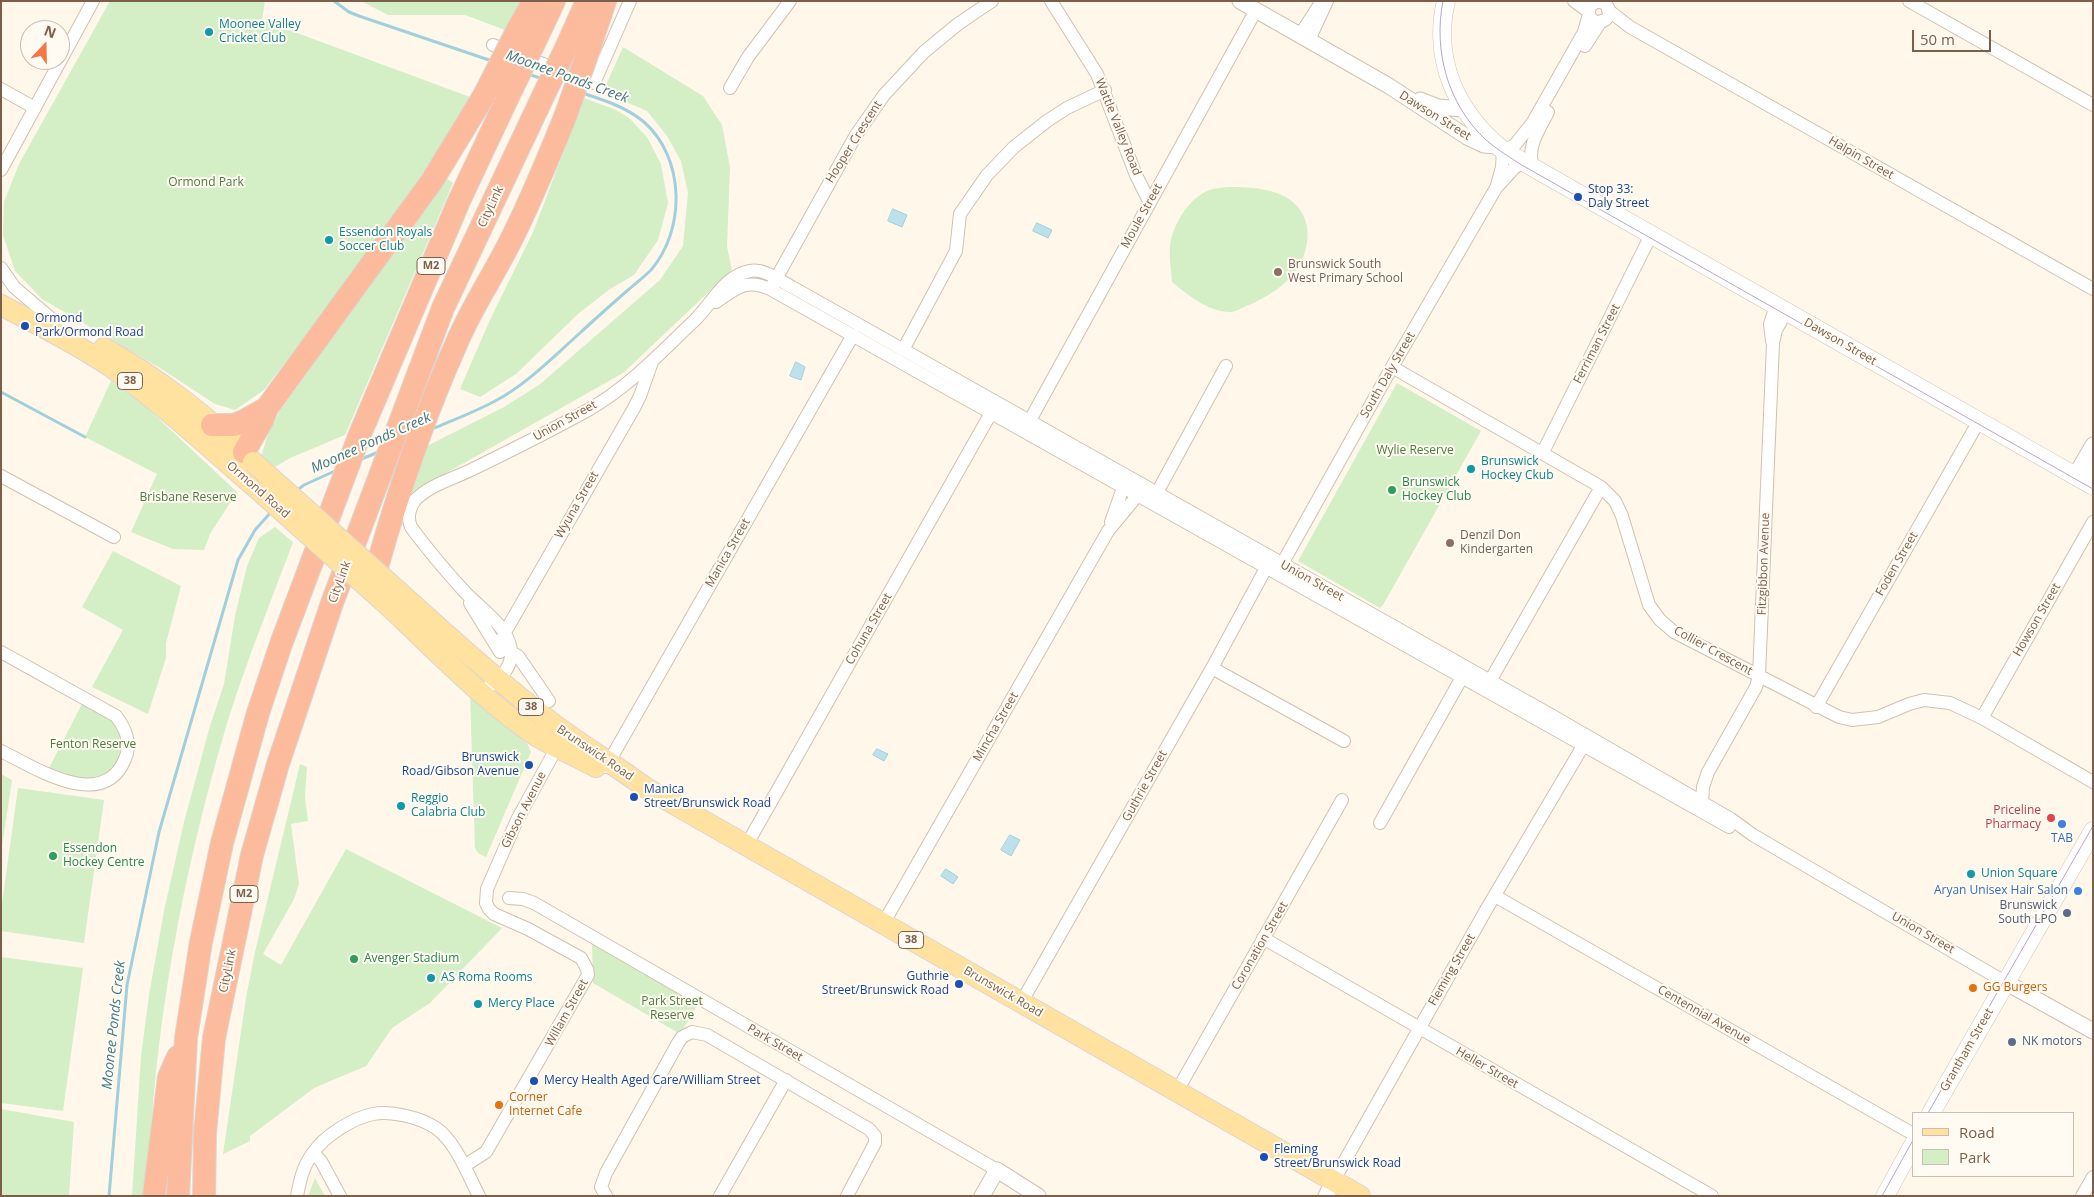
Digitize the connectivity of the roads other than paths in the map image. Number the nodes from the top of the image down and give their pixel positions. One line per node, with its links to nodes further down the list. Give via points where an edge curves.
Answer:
1 (93, 1): 26 (street)
2 (534, 1): 18 (highway)
3 (554, 1): 18 (highway, M2)
4 (587, 1): 115 (highway, CityLink / M2, bridge, via 443,308 307,673 254,846 214,1038 205,1133)
5 (605, 1): 66 (highway, bridge, via 536,190 456,342 386,534 378,544)
6 (630, 1): 20 (street, via 594,83)
7 (790, 1): 22 (street)
8 (992, 1): 35 (street, Hooper Crescent, via 924,52 884,95 856,135)
9 (1051, 1): 24 (street, Wattle Valley Road)
10 (1240, 1): 17 (street, Dawson Street)
11 (1323, 1): 19 (street)
12 (1327, 1): 19 (street)
13 (1446, 1): 27 (main road, via 1442,46 1452,86)
14 (1574, 1): 16 (street, Halpin Street)
15 (1908, 1): 25 (street)
16 (1598, 9): 28 (street, via 1533,122 1514,146); 29 (street, via 1581,52 1533,142); 36 (street, Halpin Street)
17 (1256, 10): 19 (street, Dawson Street); 32 (street, Moule Street)
18 (528, 32): 47 (highway, bridge, via 485,94 432,181); 102 (highway, M2, bridge, via 507,100 459,201 360,434 281,644 222,843 200,942)
19 (1304, 38): 21 (street, Dawson Street)
20 (493, 45)
21 (1389, 86): 27 (street, Dawson Street, via 1438,107); 28 (street, Dawson Street, via 1467,137)
22 (730, 88)
23 (1, 89): 26 (street)
24 (1105, 90): 32 (street, Wattle Valley Road, via 1136,175); 42 (street, via 1047,121 1014,147 987,175 960,214 956,251)
25 (2093, 105)
26 (35, 108): 30 (street)
27 (1464, 109): 28 (main road)
28 (1500, 148): 29 (main road, Dawson Street); 31 (street, South Daly Street, via 1502,167)
29 (1528, 166): 31 (street, South Daly Street, via 1515,167); 33 (main road, Dawson Street)
30 (1, 170)
31 (1496, 188): 45 (street, South Daly Street)
32 (1150, 203): 50 (street, Moule Street)
33 (1651, 235): 39 (main road, Dawson Street); 53 (street, Ferriman Street)
34 (1, 268): 40 (street, via 14,288)
35 (773, 284): 41 (street, Union Street); 42 (street, Union Street); 43 (street, Union Street, via 756,270 735,276)
36 (2093, 289)
37 (1, 292): 40 (main road, Ormond Road / 38)
38 (1, 305): 54 (main road, Ormond Road / 38, via 110,366)
39 (1781, 309): 49 (main road, Dawson Street); 73 (street, Fitzgibbon Avenue, via 1773,343)
40 (53, 320): 51 (main road, Ormond Road / 38, via 155,379)
41 (852, 335): 46 (street, Union Street); 83 (street, Manica Street)
42 (903, 350): 46 (street, Union Street)
43 (652, 361): 67 (street, Union Street, via 597,404 418,498 411,507 411,527); 68 (street, Wyuna Street, via 634,408)
44 (1226, 366): 60 (street)
45 (1392, 367): 53 (street, Collier Crescent); 64 (street, South Daly Street)
46 (934, 374): 48 (street, Union Street); 50 (street, Union Street)
47 (267, 408): 51 (highway, via 244,422); 54 (highway)
48 (992, 413): 58 (street, Union Street); 92 (street, Cohuna Street)
49 (1979, 421): 56 (main road, Dawson Street); 77 (street, Foden Street)
50 (1029, 422): 60 (street, Union Street)
51 (212, 425): 54 (main road, Ormond Road / 38)
52 (2093, 445): 56 (street)
53 (1542, 452): 57 (street, Collier Crescent)
54 (244, 465): 66 (main road, Ormond Road / 38, bridge)
55 (1, 476): 63 (street)
56 (2086, 478)
57 (1601, 487): 73 (street, Collier Crescent, via 1615,501 1622,516 1649,605 1660,620 1674,632); 74 (street)
58 (1123, 488): 59 (street, Union Street); 62 (street, Mincha Street)
59 (1136, 496): 60 (street, Union Street); 62 (street, Mincha Street)
60 (1154, 499): 64 (street, Union Street); 65 (street, Union Street)
61 (2093, 522): 78 (street, Howson Street)
62 (1108, 531): 96 (street, Mincha Street)
63 (114, 537)
64 (1282, 564): 72 (street, Union Street)
65 (1266, 568): 71 (street, Guthrie Street); 72 (street, Union Street)
66 (371, 575): 75 (main road, Ormond Road / 38)
67 (461, 588): 68 (street); 69 (street)
68 (504, 634): 69 (street, Wyuna Street)
69 (505, 650): 75 (street, via 509,663); 76 (street, via 518,656)
70 (1, 652): 82 (street, via 116,716 126,731 128,746 118,771 107,780 92,784 46,775)
71 (1212, 668): 80 (street); 99 (street, Guthrie Street)
72 (1465, 673): 74 (street, Union Street); 81 (street, Union Street); 89 (street)
73 (1759, 676): 77 (street, Collier Crescent); 84 (street, Fitzgibbon Avenue, via 1756,687)
74 (1490, 681): 86 (street, Union Street)
75 (491, 688): 79 (main road, Brunswick Road / 38)
76 (548, 700)
77 (1816, 706): 78 (street, Collier Crescent, via 1839,717 1865,720 1924,700 1937,700)
78 (1982, 718): 85 (street, Collier Crescent)
79 (561, 740): 83 (main road, Brunswick Road / 38); 93 (street, Gibson Avenue, via 517,820)
80 (1344, 740)
81 (1584, 746): 91 (street, Union Street, via 1727,827); 94 (street, Fleming Street)
82 (1, 751)
83 (607, 766): 92 (main road, Brunswick Road / 38)
84 (1708, 772): 86 (street, Fitzgibbon Avenue); 88 (street, Fitzgibbon Avenue)
85 (2093, 782)
86 (1690, 795): 88 (street, Union Street)
87 (1342, 800): 97 (street, Coronation Street)
88 (1702, 802): 91 (street, Union Street)
89 (1380, 822)
90 (2093, 831): 98 (main road, Grantham Street)
91 (1753, 835): 98 (street, Union Street)
92 (746, 846): 96 (main road, Brunswick Road / 38)
93 (487, 889): 109 (street, Willam Street, via 489,909 581,958 588,976 486,1152)
94 (1495, 896): 100 (street, Fleming Street); 106 (street, Centennial Avenue)
95 (509, 898): 110 (street, Park Street, via 534,903)
96 (884, 924): 99 (main road, Brunswick Road / 38)
97 (1263, 938): 100 (street, Heller Street); 104 (street, Coronation Street)
98 (2006, 982): 101 (street, Union Street); 105 (main road, Grantham Street)
99 (1021, 1003): 104 (main road, Brunswick Road / 38)
100 (1419, 1028): 112 (street, Fleming Street); 125 (street, Heller Street)
101 (2093, 1031)
102 (186, 1038): 113 (highway, via 169,1077); 114 (highway, M2)
103 (786, 1080): 119 (street, via 707,1034 688,1034 678,1043 606,1173 601,1187); 120 (street); 121 (street, via 869,1129 875,1136 873,1150)
104 (1177, 1090): 112 (main road, Brunswick Road / 38)
105 (1932, 1112)
106 (1912, 1133)
107 (1912, 1148): 126 (main road)
108 (313, 1153): 109 (street, via 324,1139 344,1126 374,1114 406,1115 436,1128); 116 (street, via 301,1173); 117 (street, via 321,1161)
109 (464, 1166): 118 (street)
110 (997, 1170): 122 (street); 123 (street, Park Street)
111 (2093, 1177): 127 (street)
112 (1330, 1188): 124 (main road, Brunswick Road / 38)
113 (154, 1196)
114 (178, 1196)
115 (204, 1196)
116 (297, 1196)
117 (340, 1196)
118 (479, 1196)
119 (606, 1196)
120 (720, 1196)
121 (847, 1196)
122 (982, 1196)
123 (1038, 1196)
124 (1360, 1196)
125 (1712, 1196)
126 (1884, 1196)
127 (2082, 1196)

